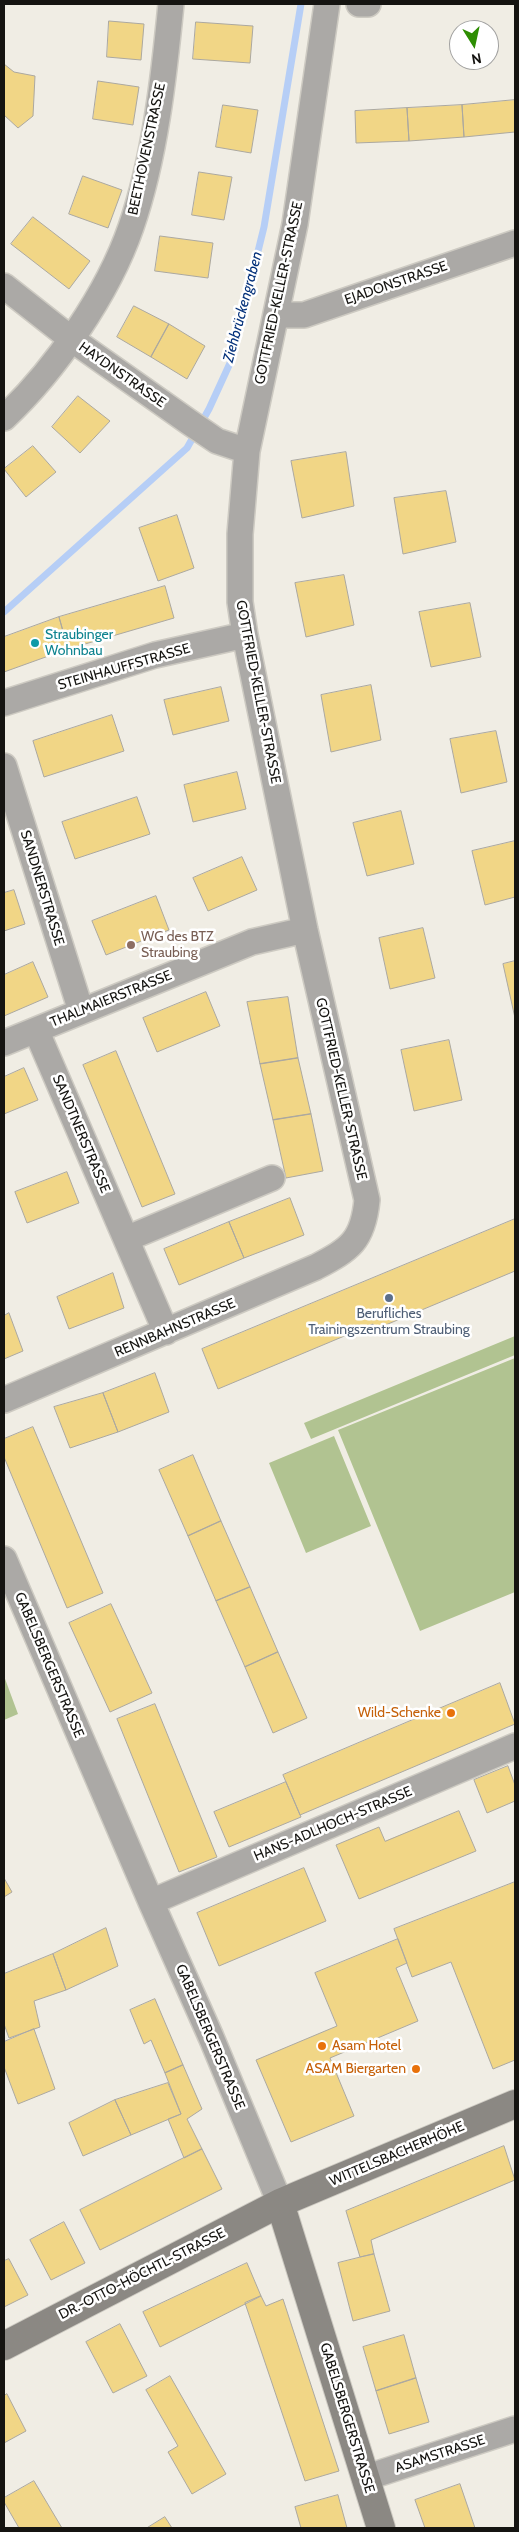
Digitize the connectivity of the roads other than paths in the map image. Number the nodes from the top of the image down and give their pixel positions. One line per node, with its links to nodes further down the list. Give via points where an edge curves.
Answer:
1 (171, 4): 8 (street, BEETHOVENSTRASSE, via 166,55 148,159 131,228 98,298)
2 (326, 4): 7 (street, GOTTFRIED-KELLER-STRASSE, via 295,224)
3 (359, 4): 4 (street)
4 (368, 4)
5 (515, 243): 7 (street, EJADONSTRASSE, via 304,315)
6 (4, 286): 8 (street, HAYDNSTRASSE)
7 (276, 315): 10 (street, GOTTFRIED-KELLER-STRASSE)
8 (70, 338): 9 (street, BEETHOVENSTRASSE, via 33,391); 10 (street, HAYDNSTRASSE, via 217,441)
9 (4, 418)
10 (247, 451): 11 (street, GOTTFRIED-KELLER-STRASSE, via 240,534 240,602)
11 (245, 636): 12 (street, STEINHAUFFSTRASSE, via 155,655); 14 (street, GOTTFRIED-KELLER-STRASSE)
12 (4, 703)
13 (4, 766): 15 (street, SANDNERSTRASSE)
14 (305, 930): 15 (street, THALMAIERSTRASSE, via 252,942); 20 (street, GOTTFRIED-KELLER-STRASSE, via 367,1200 365,1218 357,1238)
15 (81, 1011): 16 (street, THALMAIERSTRASSE)
16 (36, 1030): 17 (street, THALMAIERSTRASSE); 19 (street, SANDTNERSTRASSE)
17 (4, 1043)
18 (272, 1178): 19 (street)
19 (126, 1239): 21 (street, SANDTNERSTRASSE)
20 (344, 1252): 21 (street, RENNBAHNSTRASSE)
21 (166, 1332): 22 (street, RENNBAHNSTRASSE)
22 (4, 1400)
23 (4, 1559): 25 (street, GABELSBERGERSTRASSE)
24 (515, 1746): 25 (street, HANS-ADLHOCH-STRASSE)
25 (151, 1902): 27 (street, GABELSBERGERSTRASSE)
26 (515, 2104): 27 (street, WITTELSBACHERHÖHE)
27 (280, 2203): 28 (street, DR.-OTTO-HÖCHTL-STRASSE); 30 (street, GABELSBERGERSTRASSE)
28 (4, 2346)
29 (515, 2429): 30 (street, ASAMSTRASSE)
30 (365, 2478): 31 (street, GABELSBERGERSTRASSE)
31 (381, 2528)

